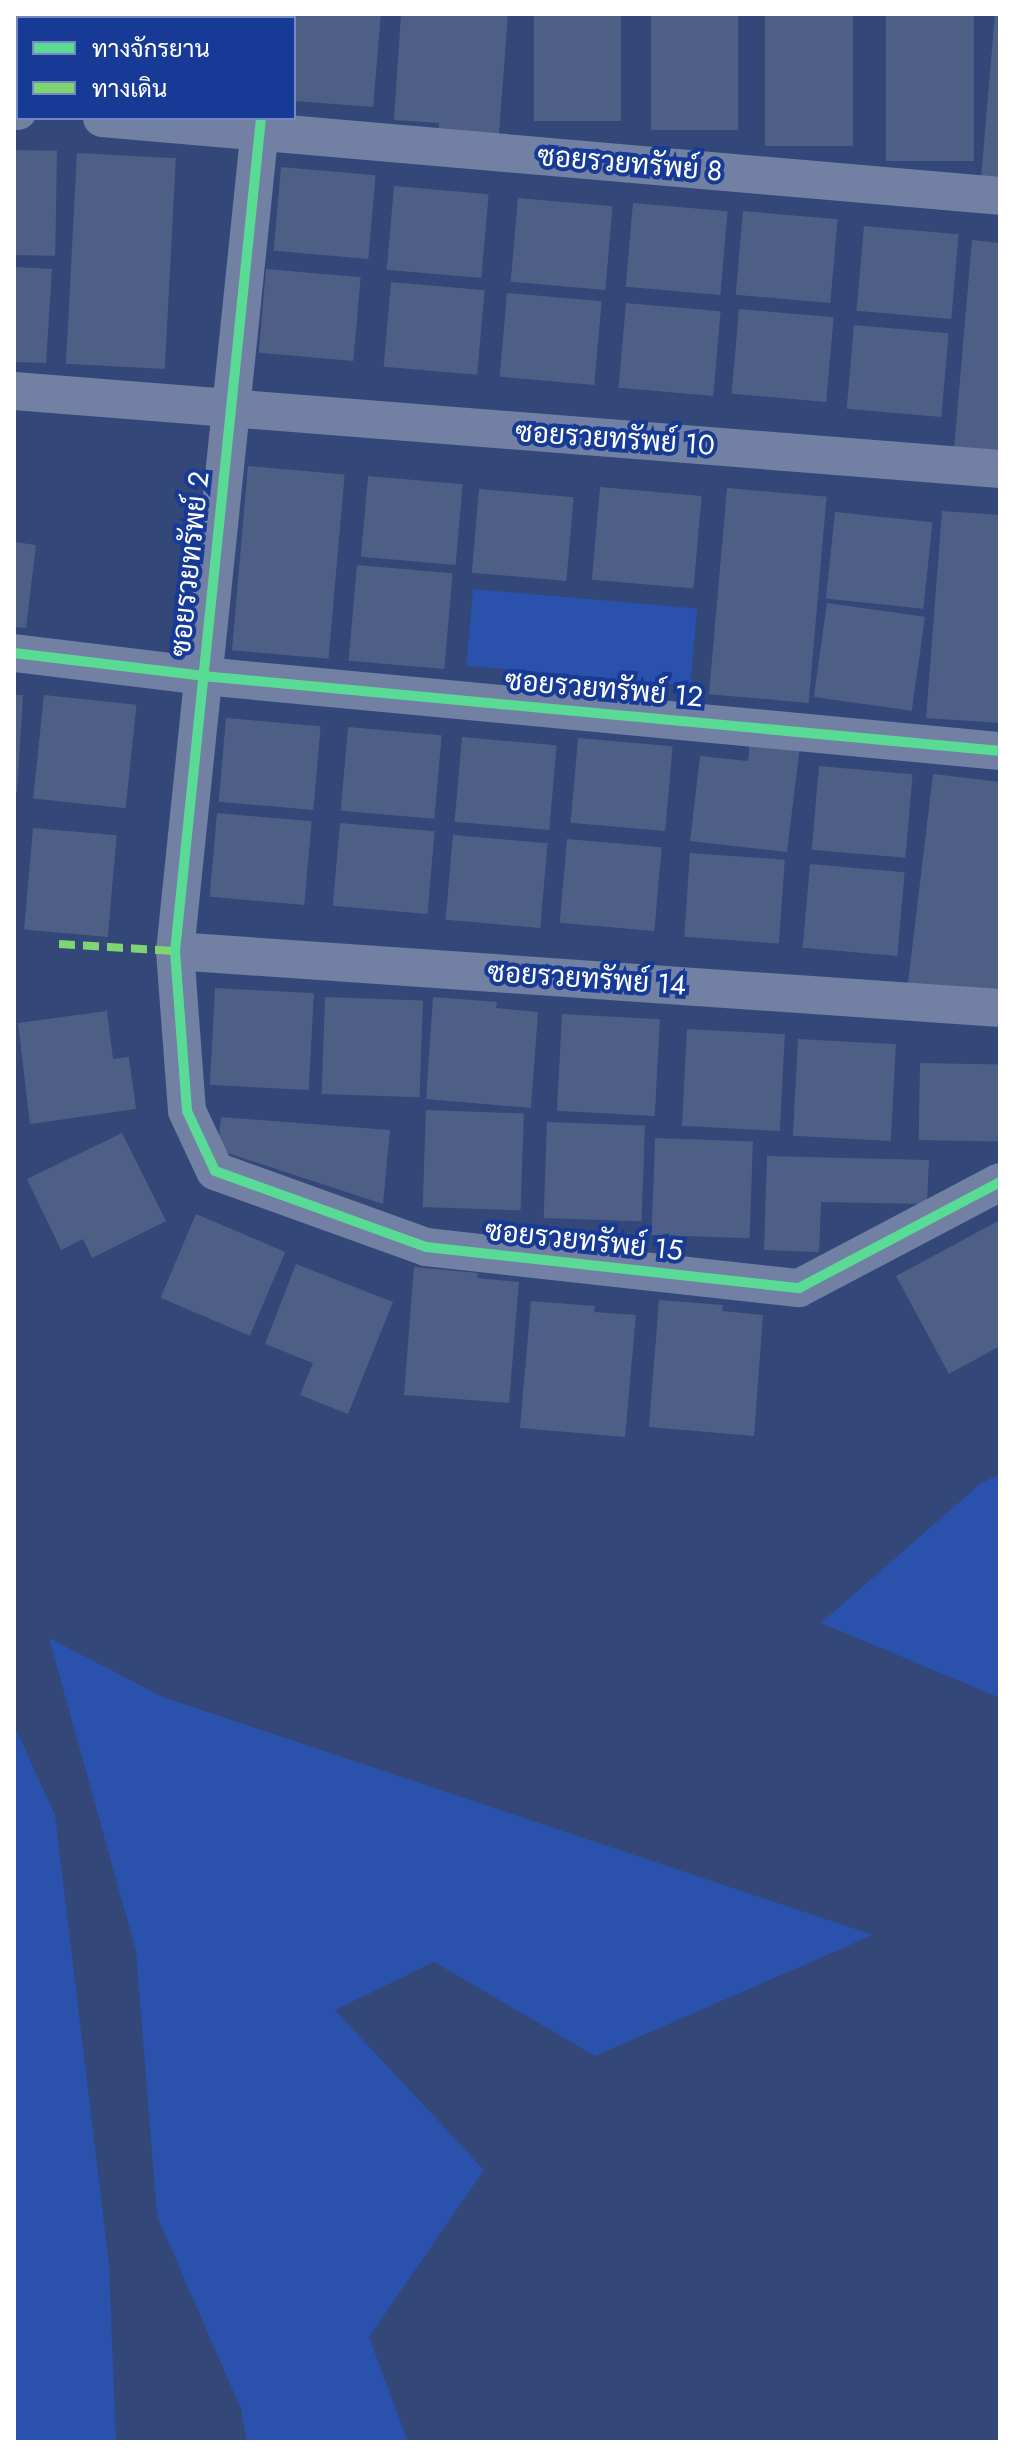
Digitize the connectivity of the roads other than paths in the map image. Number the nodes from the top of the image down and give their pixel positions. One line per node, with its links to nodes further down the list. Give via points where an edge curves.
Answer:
1 (147, 120): 2 (street, ซอยรวยทรัพย์ 8)
2 (260, 125): 3 (street, ซอยรวยทรัพย์ 8); 5 (street, ซอยรวยทรัพย์ 2)
3 (1000, 196)
4 (14, 391): 5 (street, ซอยรวยทรัพย์ 10)
5 (230, 409): 6 (street, ซอยรวยทรัพย์ 10); 8 (street, ซอยรวยทรัพย์ 2)
6 (1000, 469)
7 (14, 653): 8 (street, ซอยรวยทรัพย์ 12)
8 (203, 676): 9 (street, ซอยรวยทรัพย์ 12); 10 (street, ซอยรวยทรัพย์ 2)
9 (1000, 751)
10 (175, 951): 11 (street, ซอยรวยทรัพย์ 14); 12 (street, ซอยรวยทรัพย์ 2)
11 (1000, 1008)
12 (187, 1111): 13 (street, ซอยรวยทรัพย์ 15, via 215,1171 426,1247 799,1288)
13 (1000, 1182)

